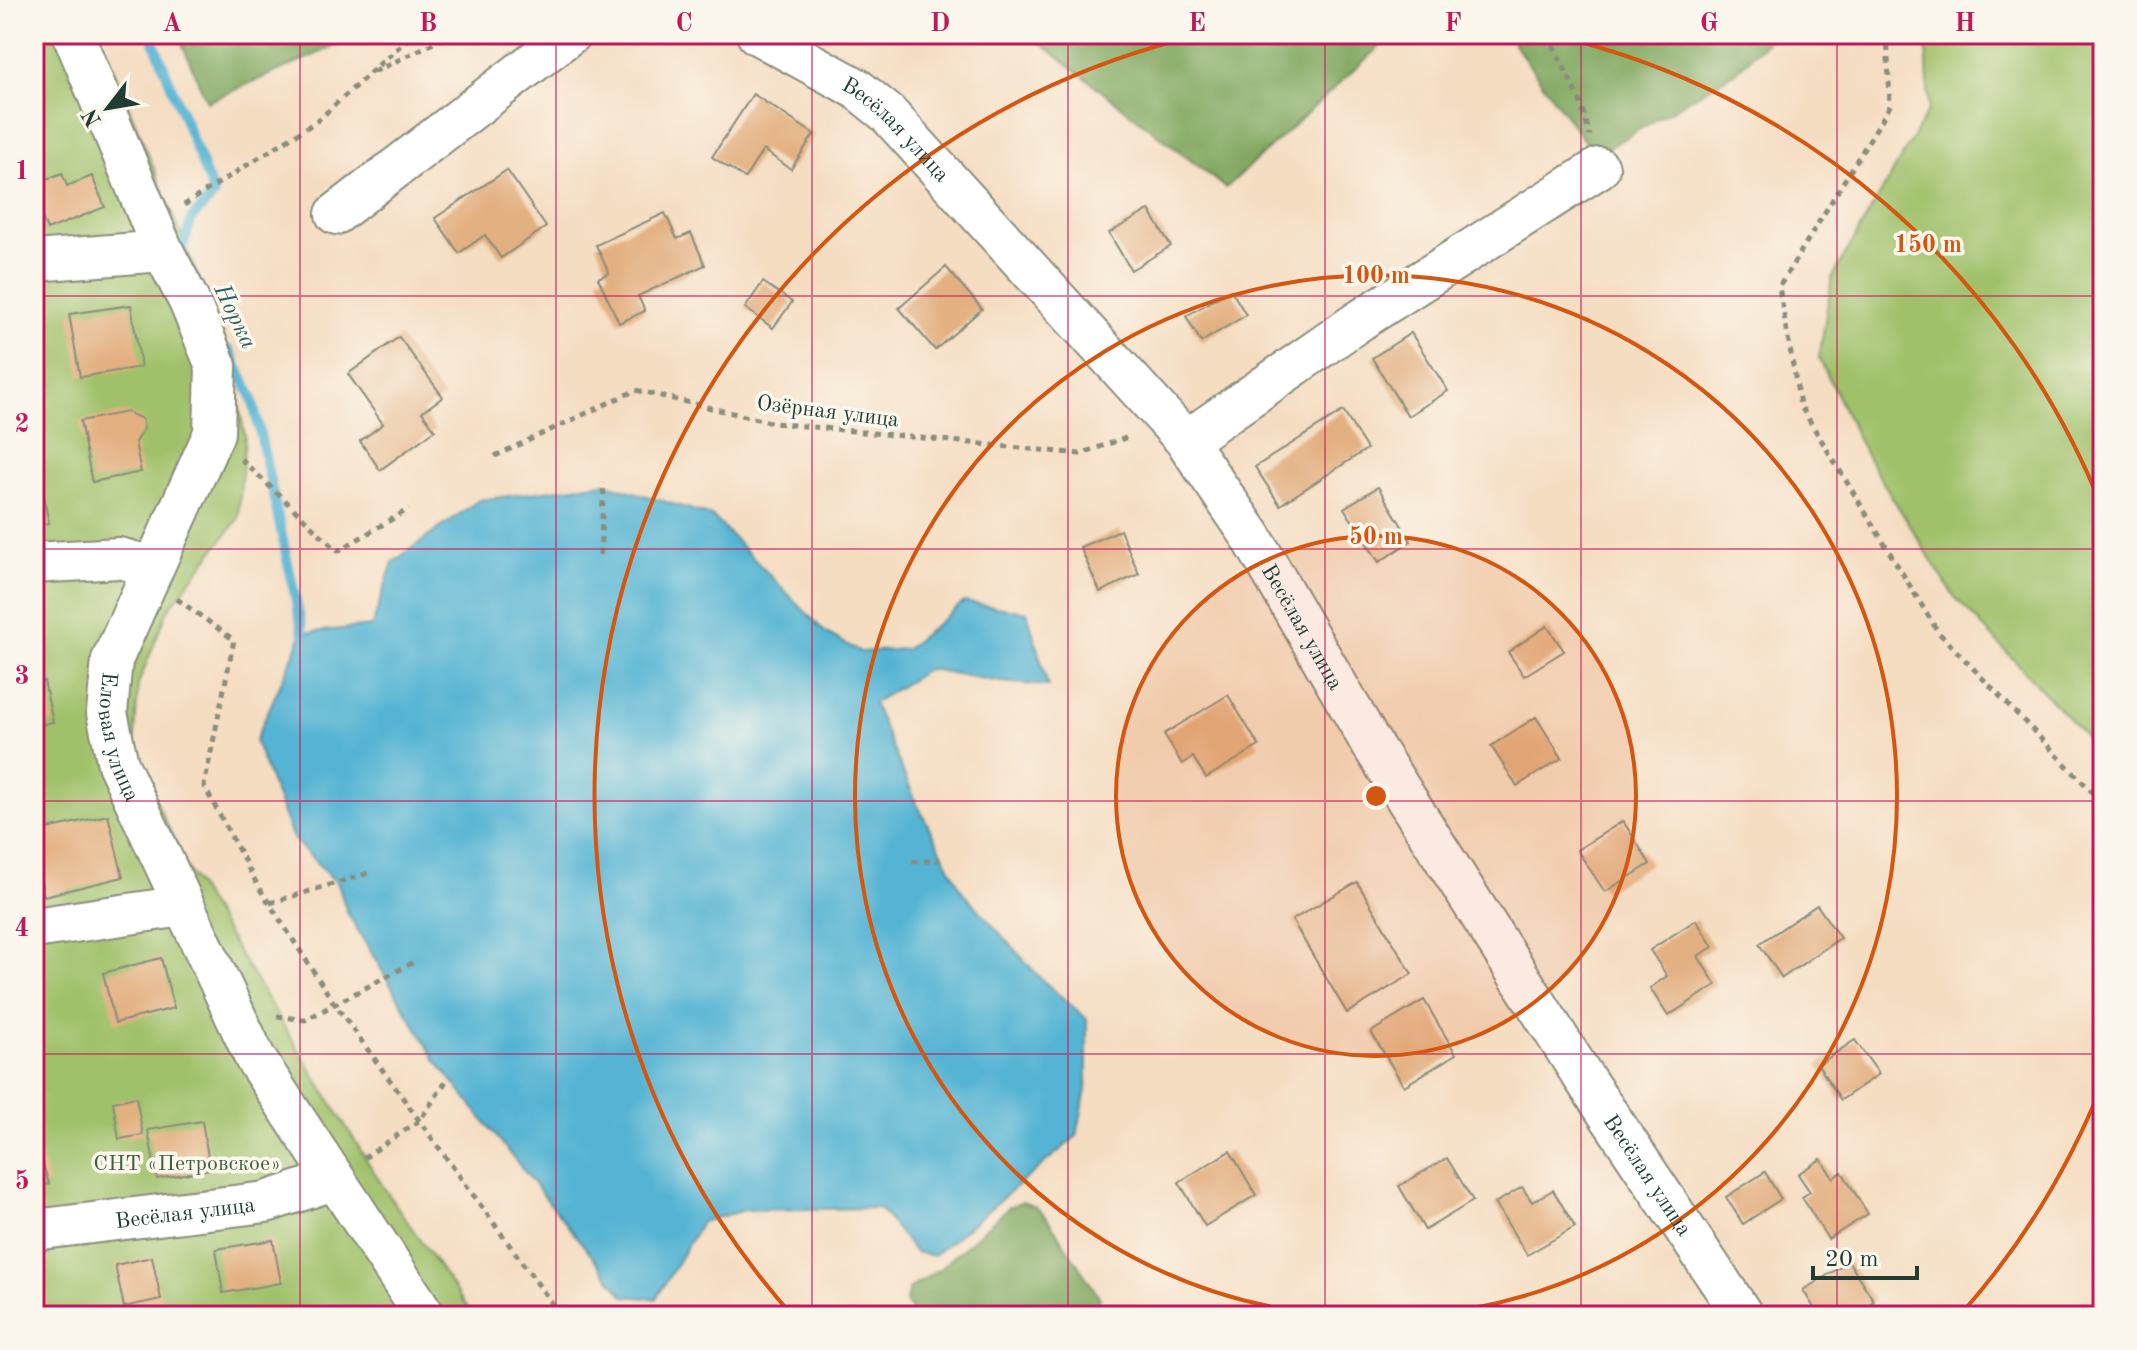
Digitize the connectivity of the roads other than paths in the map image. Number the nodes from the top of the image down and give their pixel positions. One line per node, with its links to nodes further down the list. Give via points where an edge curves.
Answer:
1 (73, 34): 6 (street, Еловая улица)
2 (570, 34): 5 (street)
3 (757, 34): 8 (street, Весёлая улица, via 856,88 888,114)
4 (1599, 168): 8 (street)
5 (336, 214)
6 (163, 251): 7 (street); 10 (street, Еловая улица, via 216,366 214,433)
7 (34, 261)
8 (1177, 432): 16 (street, Весёлая улица, via 1251,536 1369,740)
9 (34, 563): 10 (street, via 119,558)
10 (150, 573): 11 (street, Еловая улица, via 112,660 107,713 118,764)
11 (183, 906): 12 (street); 13 (street, Еловая улица, via 255,1058)
12 (34, 928)
13 (333, 1180): 14 (street, Весёлая улица, via 266,1202); 15 (street, Еловая улица)
14 (34, 1230)
15 (425, 1316)
16 (1743, 1316)

